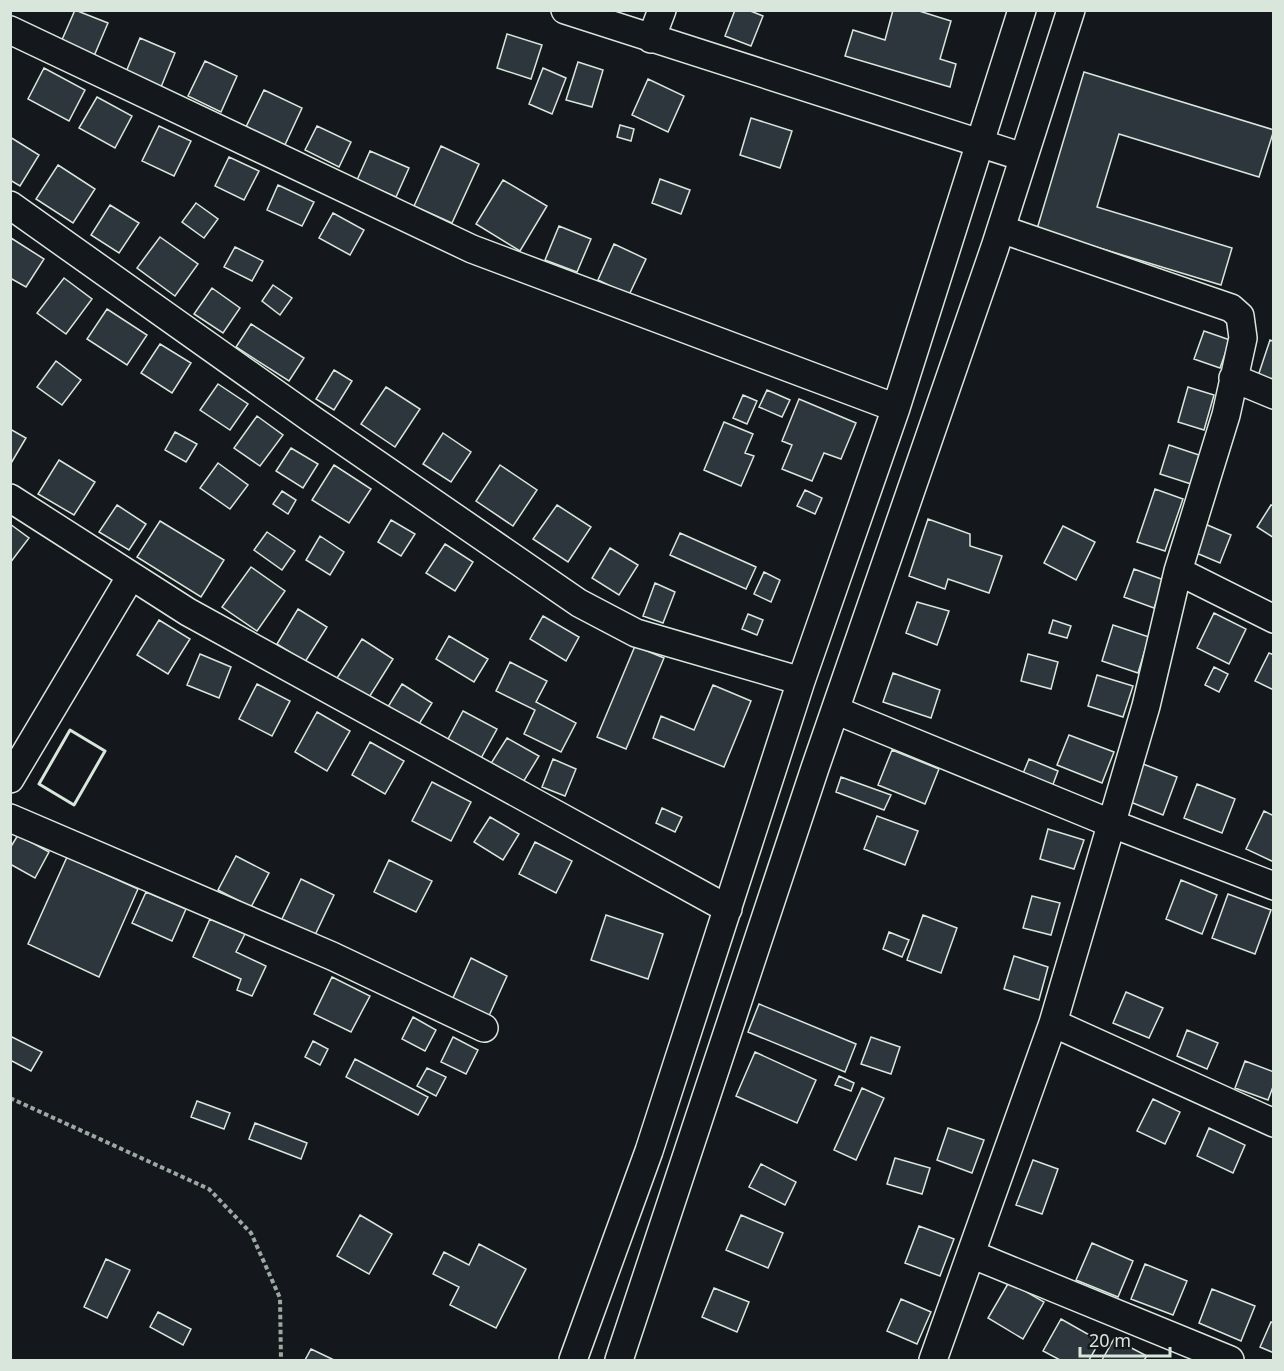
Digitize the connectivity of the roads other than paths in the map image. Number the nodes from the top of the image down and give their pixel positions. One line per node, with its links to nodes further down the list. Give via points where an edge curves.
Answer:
1 (565, 10): 6 (street)
2 (662, 10): 6 (street)
3 (1022, 10): 7 (street)
4 (1071, 10): 8 (street)
5 (10, 30): 13 (street, via 472,249)
6 (651, 39): 7 (street)
7 (979, 142): 8 (street); 13 (street)
8 (1023, 157): 10 (street)
9 (10, 205): 18 (street, via 579,603 636,633)
10 (1001, 229): 11 (street, via 1231,308 1240,316 1243,338); 19 (street)
11 (1233, 378): 12 (street); 15 (street, via 1226,415)
12 (1274, 395)
13 (896, 408): 18 (street)
14 (10, 498): 16 (street)
15 (1178, 571): 17 (street); 22 (street, via 1146,706)
16 (131, 576): 20 (street); 24 (street, via 188,612)
17 (1274, 619)
18 (801, 681): 24 (street)
19 (835, 710): 22 (street); 30 (street)
20 (10, 779)
21 (10, 818): 26 (street, via 332,956)
22 (1110, 823): 23 (street); 25 (street)
23 (1274, 886)
24 (728, 909): 29 (street, via 649,1151)
25 (1053, 1023): 27 (street); 28 (street)
26 (484, 1028)
27 (1274, 1123)
28 (971, 1254): 31 (street); 32 (street)
29 (573, 1360)
30 (619, 1360)
31 (933, 1360)
32 (1230, 1360)

